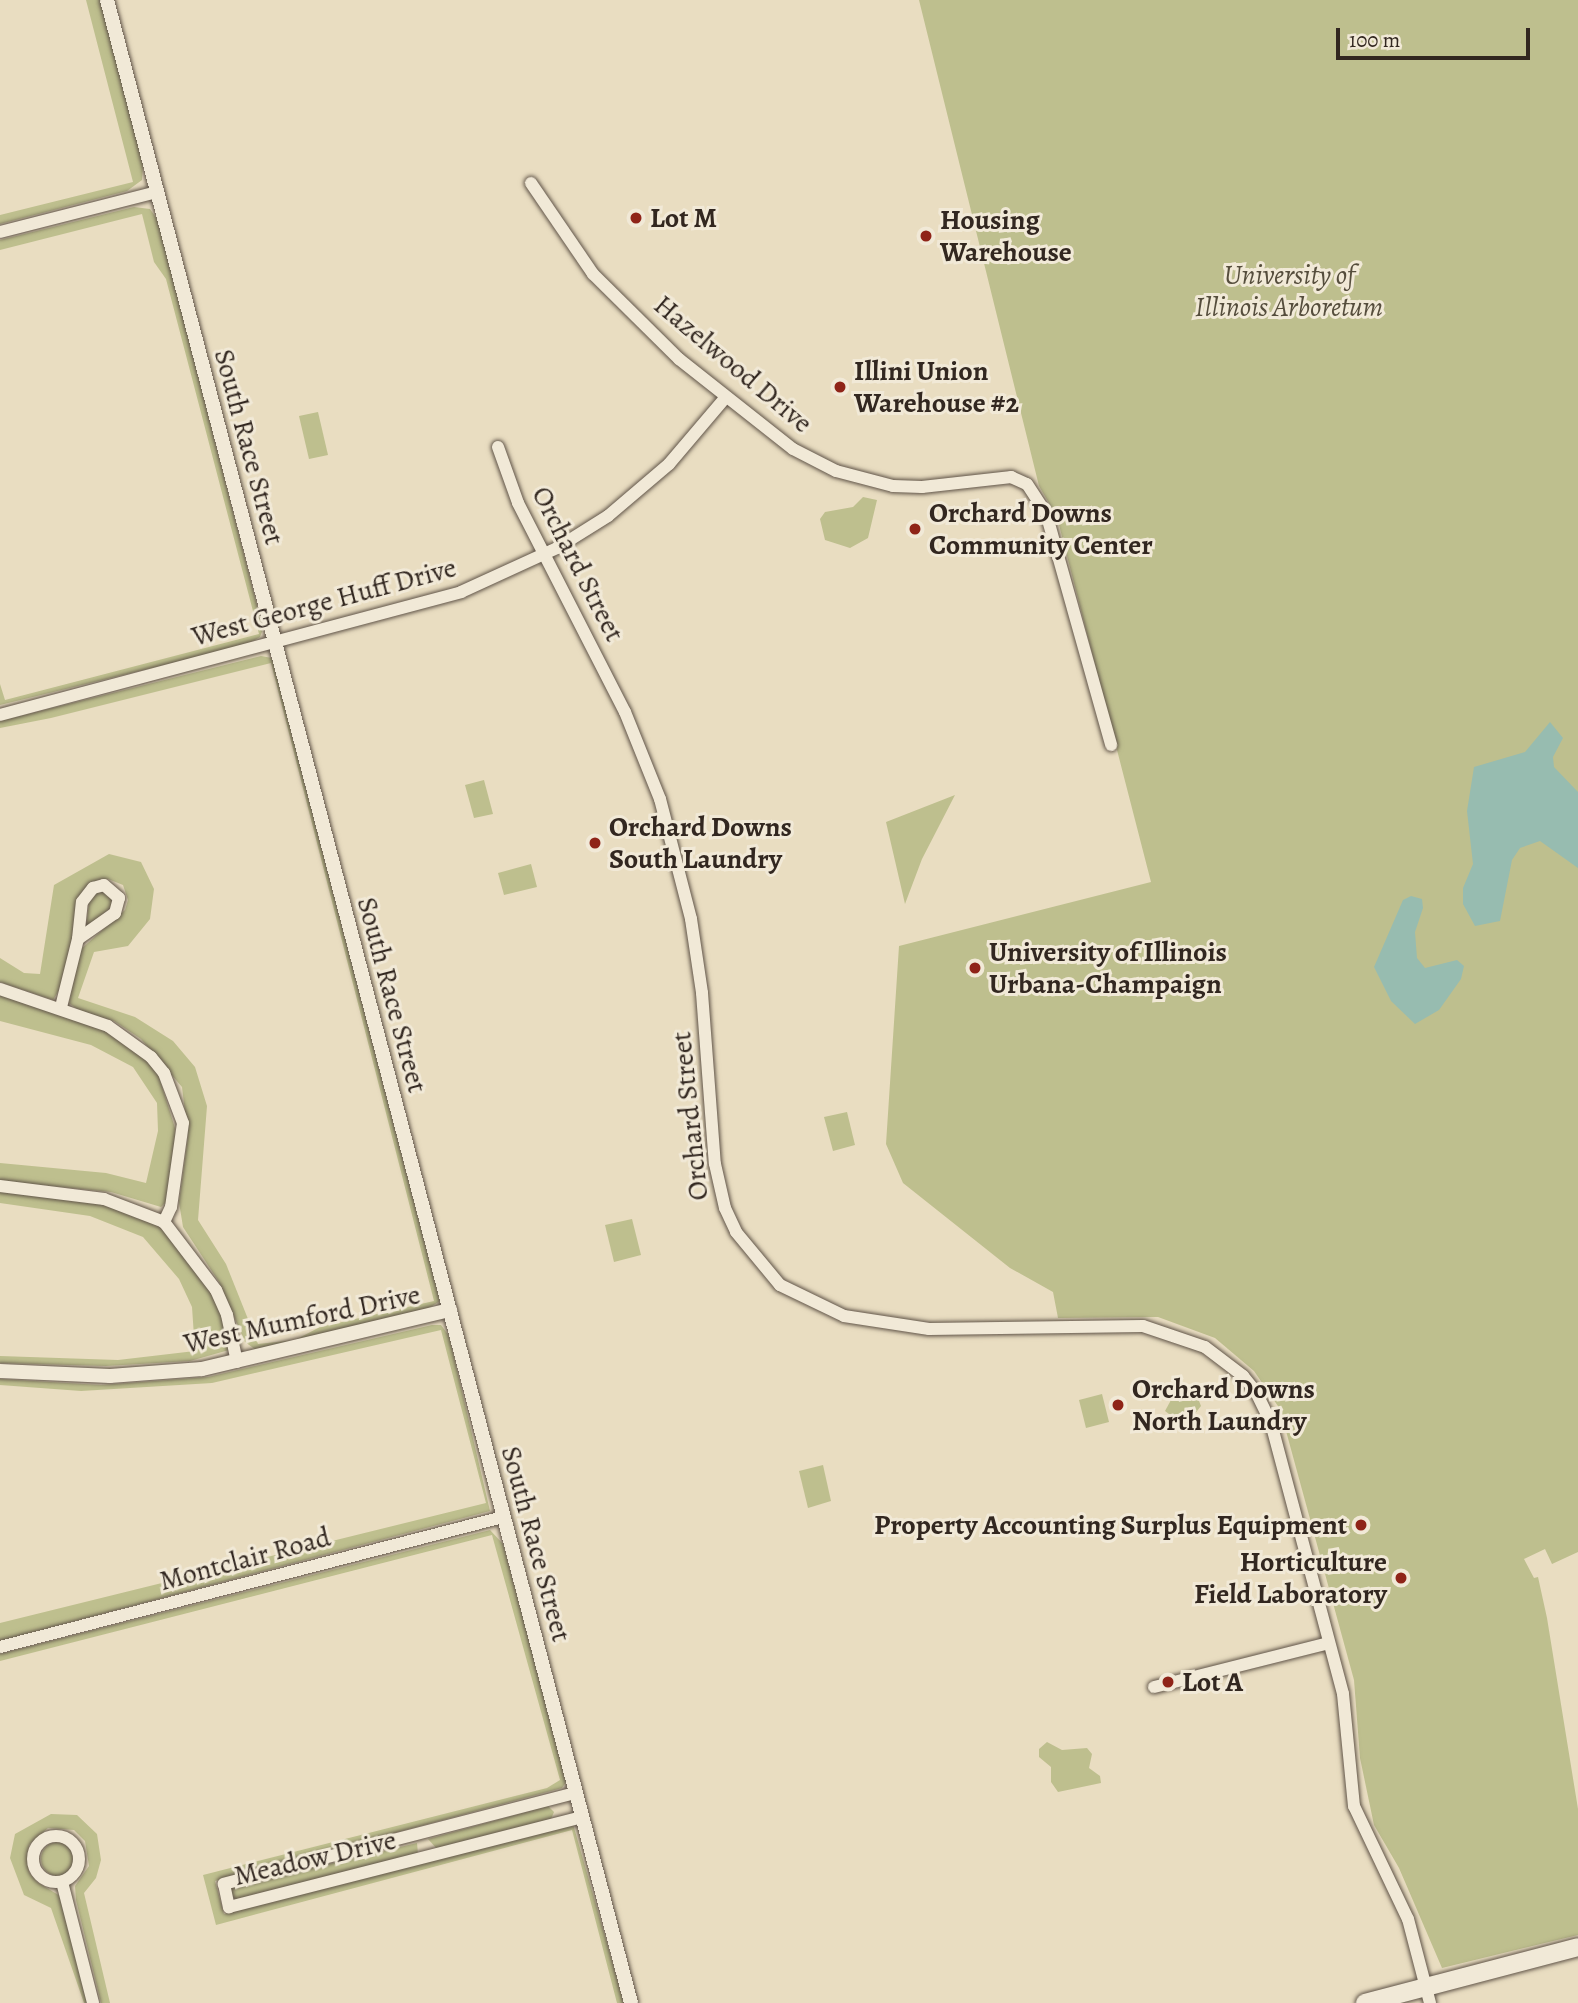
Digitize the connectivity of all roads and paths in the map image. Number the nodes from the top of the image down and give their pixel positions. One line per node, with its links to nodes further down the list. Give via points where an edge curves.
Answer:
1 (107, 0): 3 (street, South Race Street)
2 (531, 183): 5 (street, Hazelwood Drive, via 593,274 679,359)
3 (157, 192): 4 (street); 8 (street, South Race Street)
4 (0, 232)
5 (726, 397): 7 (street, West George Huff Drive, via 641,490 608,516); 10 (street, Hazelwood Drive, via 793,449 870,482 922,487 1011,477 1040,498)
6 (498, 447): 7 (street, Orchard Street)
7 (543, 554): 8 (street, West George Huff Drive, via 430,603); 20 (street, Orchard Street, via 625,712 660,799 687,898 698,966 719,1187 724,1208 750,1254 797,1296 861,1320 971,1330 1143,1326 1205,1347 1243,1376 1264,1404)
8 (274, 643): 9 (street, West George Huff Drive); 16 (street, South Race Street)
9 (0, 715)
10 (1111, 746)
11 (78, 939): 13 (street)
12 (0, 989): 13 (street)
13 (61, 1007): 15 (street, via 129,1039 151,1057 173,1090 183,1123 172,1207)
14 (0, 1186): 15 (street, via 104,1199)
15 (164, 1222): 17 (street, via 216,1290 227,1314)
16 (450, 1310): 17 (street, West Mumford Drive); 19 (street, South Race Street)
17 (237, 1362): 18 (street, West Mumford Drive, via 122,1375)
18 (0, 1371)
19 (503, 1517): 21 (street, Montclair Road); 23 (street, South Race Street)
20 (1329, 1643): 22 (street); 29 (street, Orchard Street, via 1346,1713 1354,1807 1404,1910)
21 (0, 1647)
22 (1154, 1686)
23 (575, 1793): 24 (street, South Race Street); 25 (street, Meadow Drive)
24 (581, 1817): 26 (street, Meadow Drive); 31 (street, South Race Street)
25 (421, 1833): 26 (street, Meadow Drive); 26 (street, Meadow Drive, via 223,1884 229,1908)
26 (426, 1857)
27 (62, 1882): 30 (street)
28 (1578, 1947): 29 (main road)
29 (1428, 1995): 32 (main road)
30 (93, 2003)
31 (631, 2003)
32 (1365, 2003)

